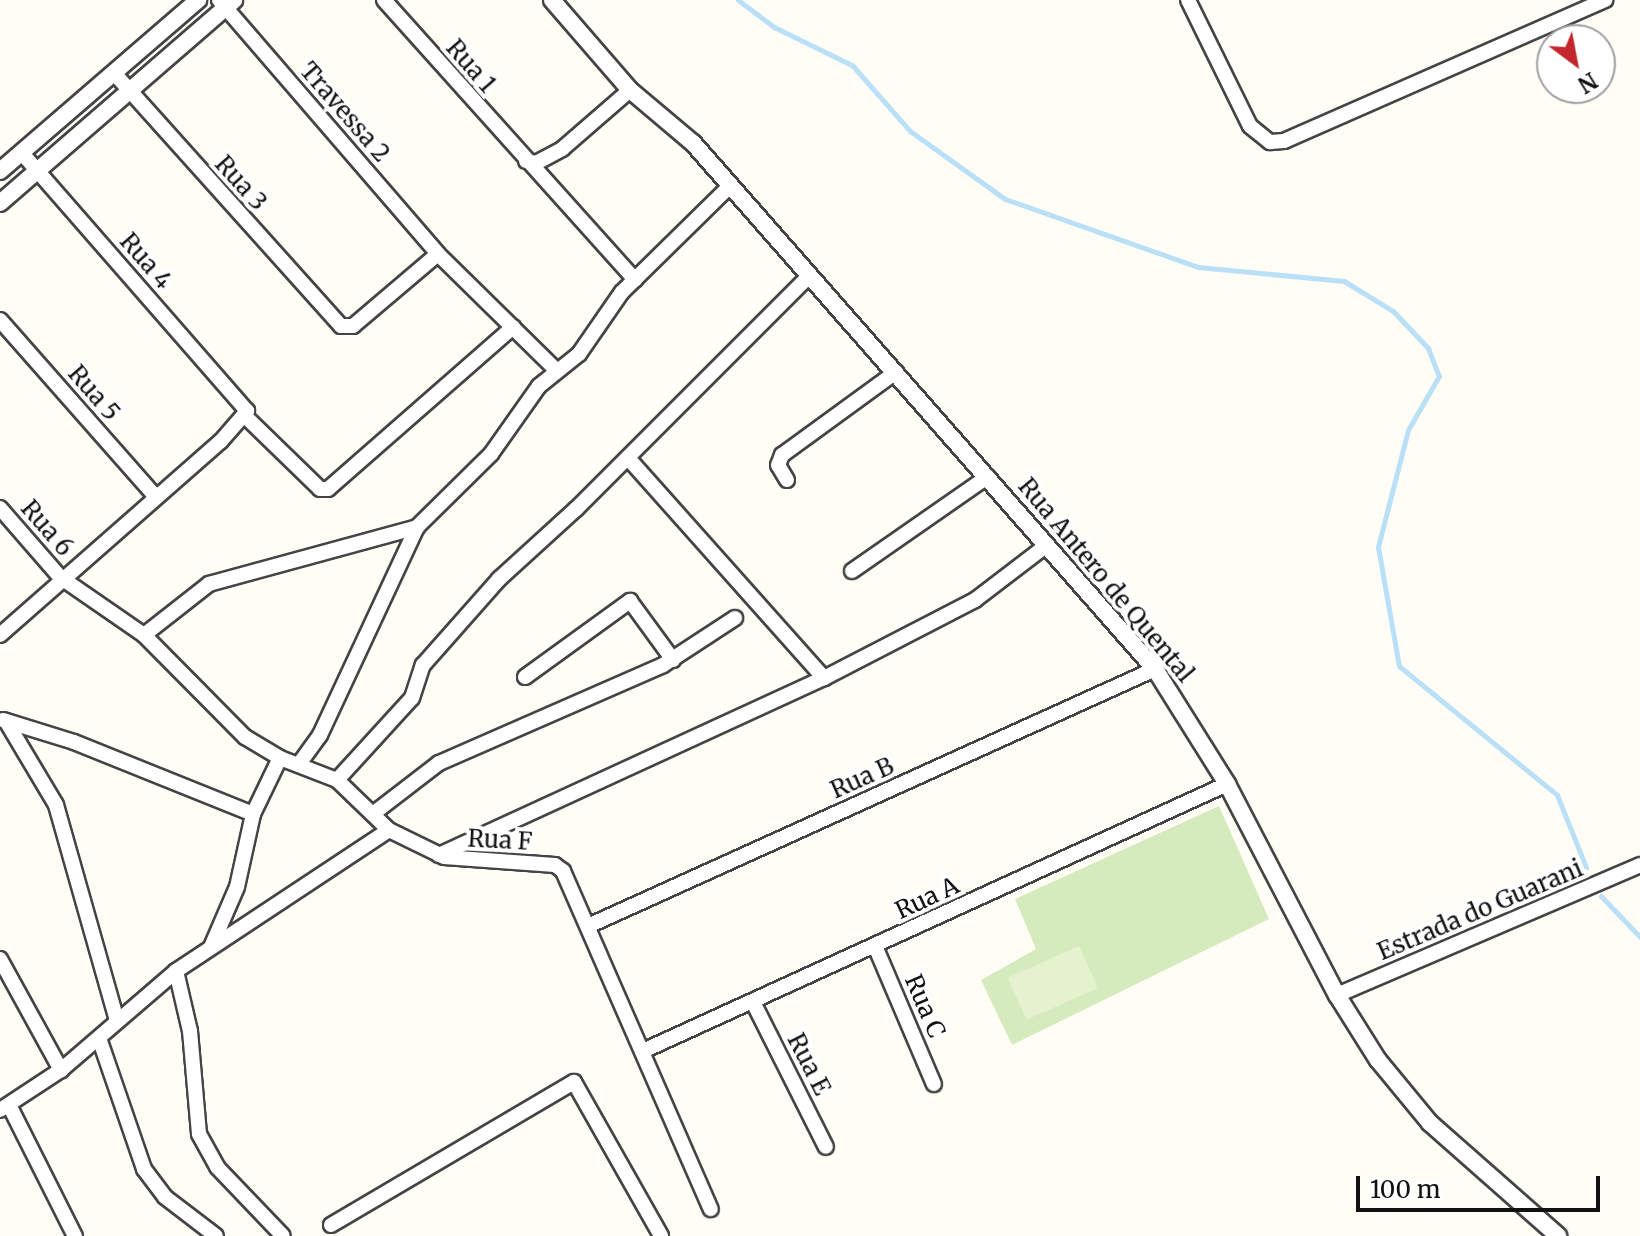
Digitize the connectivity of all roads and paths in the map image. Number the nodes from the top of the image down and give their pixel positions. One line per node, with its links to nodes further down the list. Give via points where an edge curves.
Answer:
1 (198, 0): 7 (street)
2 (384, 0): 11 (street, Rua 1)
3 (552, 0): 9 (street, Rua Antero de Quental)
4 (1188, 0): 5 (street, via 1250,126 1263,140 1284,141)
5 (1605, 0)
6 (226, 2): 8 (street); 16 (street, Travessa 2)
7 (114, 73): 8 (street, Rua 3); 10 (street)
8 (129, 90): 12 (street); 16 (street, Rua 3, via 334,322 353,326)
9 (630, 90): 11 (street, via 562,149 536,163); 14 (street, Rua Antero de Quental, via 693,143)
10 (22, 153): 12 (street, Rua 4); 13 (street)
11 (526, 161): 18 (street, Rua 1)
12 (38, 170): 15 (street); 23 (street, Rua 4, via 237,399)
13 (0, 171)
14 (730, 186): 17 (street, Rua Antero de Quental); 18 (street)
15 (0, 203)
16 (438, 254): 20 (street, Travessa 2)
17 (809, 276): 22 (street, Rua Antero de Quental); 24 (street)
18 (635, 280): 21 (street, via 579,354)
19 (0, 320): 27 (street, Rua 5)
20 (513, 327): 21 (street, Travessa 2); 23 (street, Rua 4, via 328,489 320,489)
21 (557, 371): 29 (street, via 539,386 491,454)
22 (896, 372): 25 (street, Rua Antero de Quental); 26 (street, via 782,455 778,465)
23 (246, 417): 27 (street)
24 (628, 458): 39 (street); 43 (street, via 499,579 438,645 423,665 412,698)
25 (987, 477): 30 (street, Rua Antero de Quental); 31 (street)
26 (787, 480)
27 (155, 496): 32 (street)
28 (0, 508): 32 (street, Rua 6)
29 (417, 527): 35 (street, via 209,584); 42 (street, via 320,735)
30 (1047, 545): 37 (street, Rua Antero de Quental); 39 (street, via 975,600)
31 (852, 571)
32 (60, 577): 34 (street); 35 (street, Rua 6)
33 (735, 618): 36 (street)
34 (0, 635)
35 (144, 635): 41 (street, Rua F, via 245,737)
36 (673, 660): 38 (street, via 630,601); 45 (street, via 439,763)
37 (1155, 669): 44 (street, Rua Antero de Quental); 50 (street, Rua B)
38 (525, 677)
39 (824, 678): 48 (street)
40 (3, 720): 46 (street, via 52,733); 57 (street, via 56,805)
41 (280, 758): 42 (street, Rua F); 46 (street)
42 (299, 764): 43 (street, Rua F)
43 (337, 780): 45 (street, Rua F)
44 (1227, 784): 51 (street, Rua A); 55 (street, Rua Antero de Quental)
45 (374, 813): 47 (street, Rua F)
46 (253, 814): 52 (street, via 237,887)
47 (389, 830): 48 (street, Rua F); 52 (street)
48 (439, 855): 50 (street, Rua F, via 467,862 555,865 567,878)
49 (1640, 865): 55 (street, Estrada do Guarani)
50 (588, 926): 59 (street, Rua F)
51 (875, 946): 56 (street, Rua A); 61 (street, Rua C)
52 (211, 947): 54 (street)
53 (0, 959): 60 (street)
54 (176, 971): 57 (street); 68 (street, via 190,1031 199,1134 217,1167)
55 (1337, 995): 70 (street, Rua Antero de Quental, via 1378,1060 1430,1123)
56 (753, 1002): 59 (street, Rua A); 63 (street, Rua E)
57 (117, 1020): 58 (street)
58 (99, 1038): 60 (street); 67 (street, via 144,1169 165,1197)
59 (645, 1050): 64 (street, Rua F)
60 (61, 1070): 62 (street)
61 (934, 1084)
62 (4, 1107): 66 (street)
63 (826, 1147)
64 (711, 1209)
65 (331, 1225): 69 (street, via 574,1082)
66 (75, 1236)
67 (216, 1236)
68 (283, 1236)
69 (661, 1236)
70 (1558, 1236)

